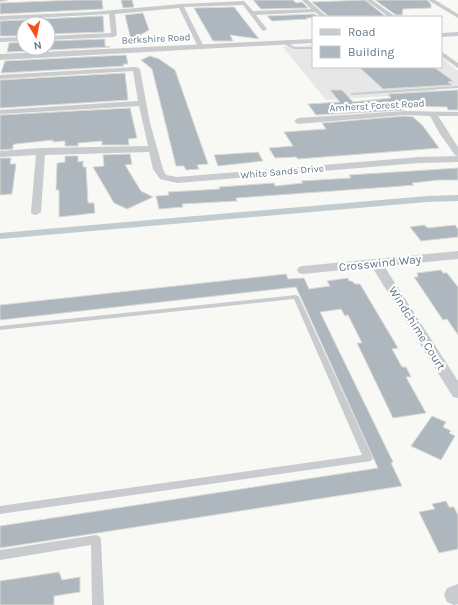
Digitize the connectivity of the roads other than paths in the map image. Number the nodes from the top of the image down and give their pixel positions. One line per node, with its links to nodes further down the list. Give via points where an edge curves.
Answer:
1 (0, 0): 2 (street)
2 (6, 0)
3 (306, 0): 7 (street)
4 (369, 0): 11 (street)
5 (431, 0): 12 (street)
6 (181, 6): 8 (street, via 143,6); 9 (street, via 244,3); 22 (street)
7 (316, 10): 9 (street); 10 (street)
8 (112, 13): 13 (street); 17 (street, via 114,35)
9 (252, 13): 14 (street)
10 (323, 16)
11 (391, 16)
12 (458, 16)
13 (0, 18)
14 (264, 29)
15 (458, 34): 16 (street)
16 (442, 35)
17 (56, 38)
18 (16, 39): 19 (street)
19 (0, 40)
20 (312, 42): 21 (street, Berkshire Road)
21 (285, 43): 22 (street, Berkshire Road); 23 (lane, via 294,48)
22 (201, 47): 26 (street, Berkshire Road)
23 (312, 48)
24 (452, 52): 25 (street)
25 (442, 55): 27 (street)
26 (0, 58)
27 (458, 66)
28 (0, 76): 31 (street, White Sands Drive, via 136,69)
29 (458, 87): 30 (lane)
30 (352, 94)
31 (142, 103): 32 (street); 36 (street, White Sands Drive)
32 (0, 112)
33 (432, 113): 34 (street, Amherst Forest Road); 35 (street, Amherst Forest Road); 38 (street)
34 (458, 114)
35 (298, 121)
36 (153, 149): 37 (street); 40 (street, White Sands Drive, via 158,169 163,177 176,180)
37 (41, 151): 39 (street); 41 (street)
38 (458, 153)
39 (0, 154)
40 (458, 159)
41 (36, 212)
42 (458, 255): 43 (street, Crosswind Way)
43 (376, 263): 44 (street, Crosswind Way); 46 (street, Windchime Court)
44 (303, 270)
45 (0, 328): 47 (lane, via 296,297 368,458)
46 (458, 394)
47 (0, 510)
48 (0, 555): 49 (lane, via 96,540)
49 (98, 605)

